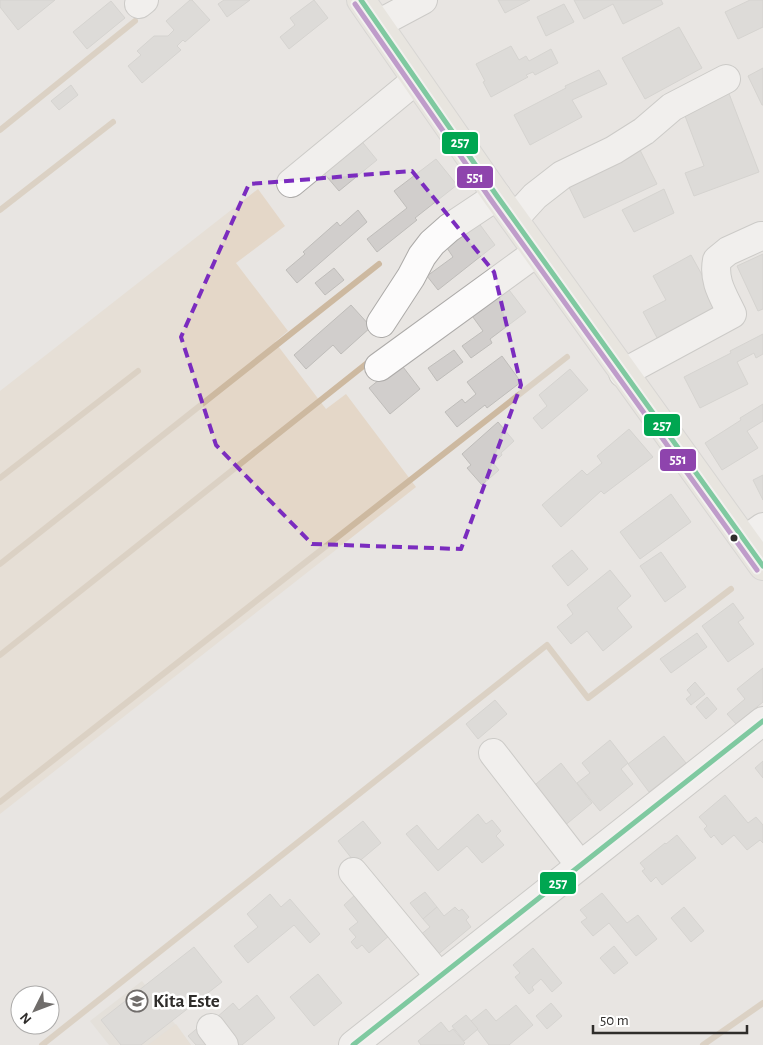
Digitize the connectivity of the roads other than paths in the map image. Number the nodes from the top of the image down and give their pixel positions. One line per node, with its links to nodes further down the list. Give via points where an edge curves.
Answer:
1 (361, 0): 3 (main road)
2 (423, 0): 3 (street)
3 (378, 24): 5 (main road)
4 (726, 79): 8 (street, via 672,107 644,131 614,150 562,176 535,196)
5 (416, 80): 6 (street); 7 (main road)
6 (291, 183)
7 (497, 196): 8 (main road); 11 (street, via 432,243)
8 (514, 219): 10 (main road)
9 (761, 236): 13 (street, via 728,251 717,260 717,283 732,314)
10 (537, 252): 12 (street); 13 (main road)
11 (381, 324)
12 (379, 367)
13 (623, 372): 14 (main road)
14 (754, 534): 15 (main road)
15 (763, 566)
16 (763, 721): 18 (street)
17 (493, 753): 18 (street)
18 (580, 865): 20 (street)
19 (353, 872): 20 (street)
20 (439, 976): 21 (street)
21 (353, 1045)

